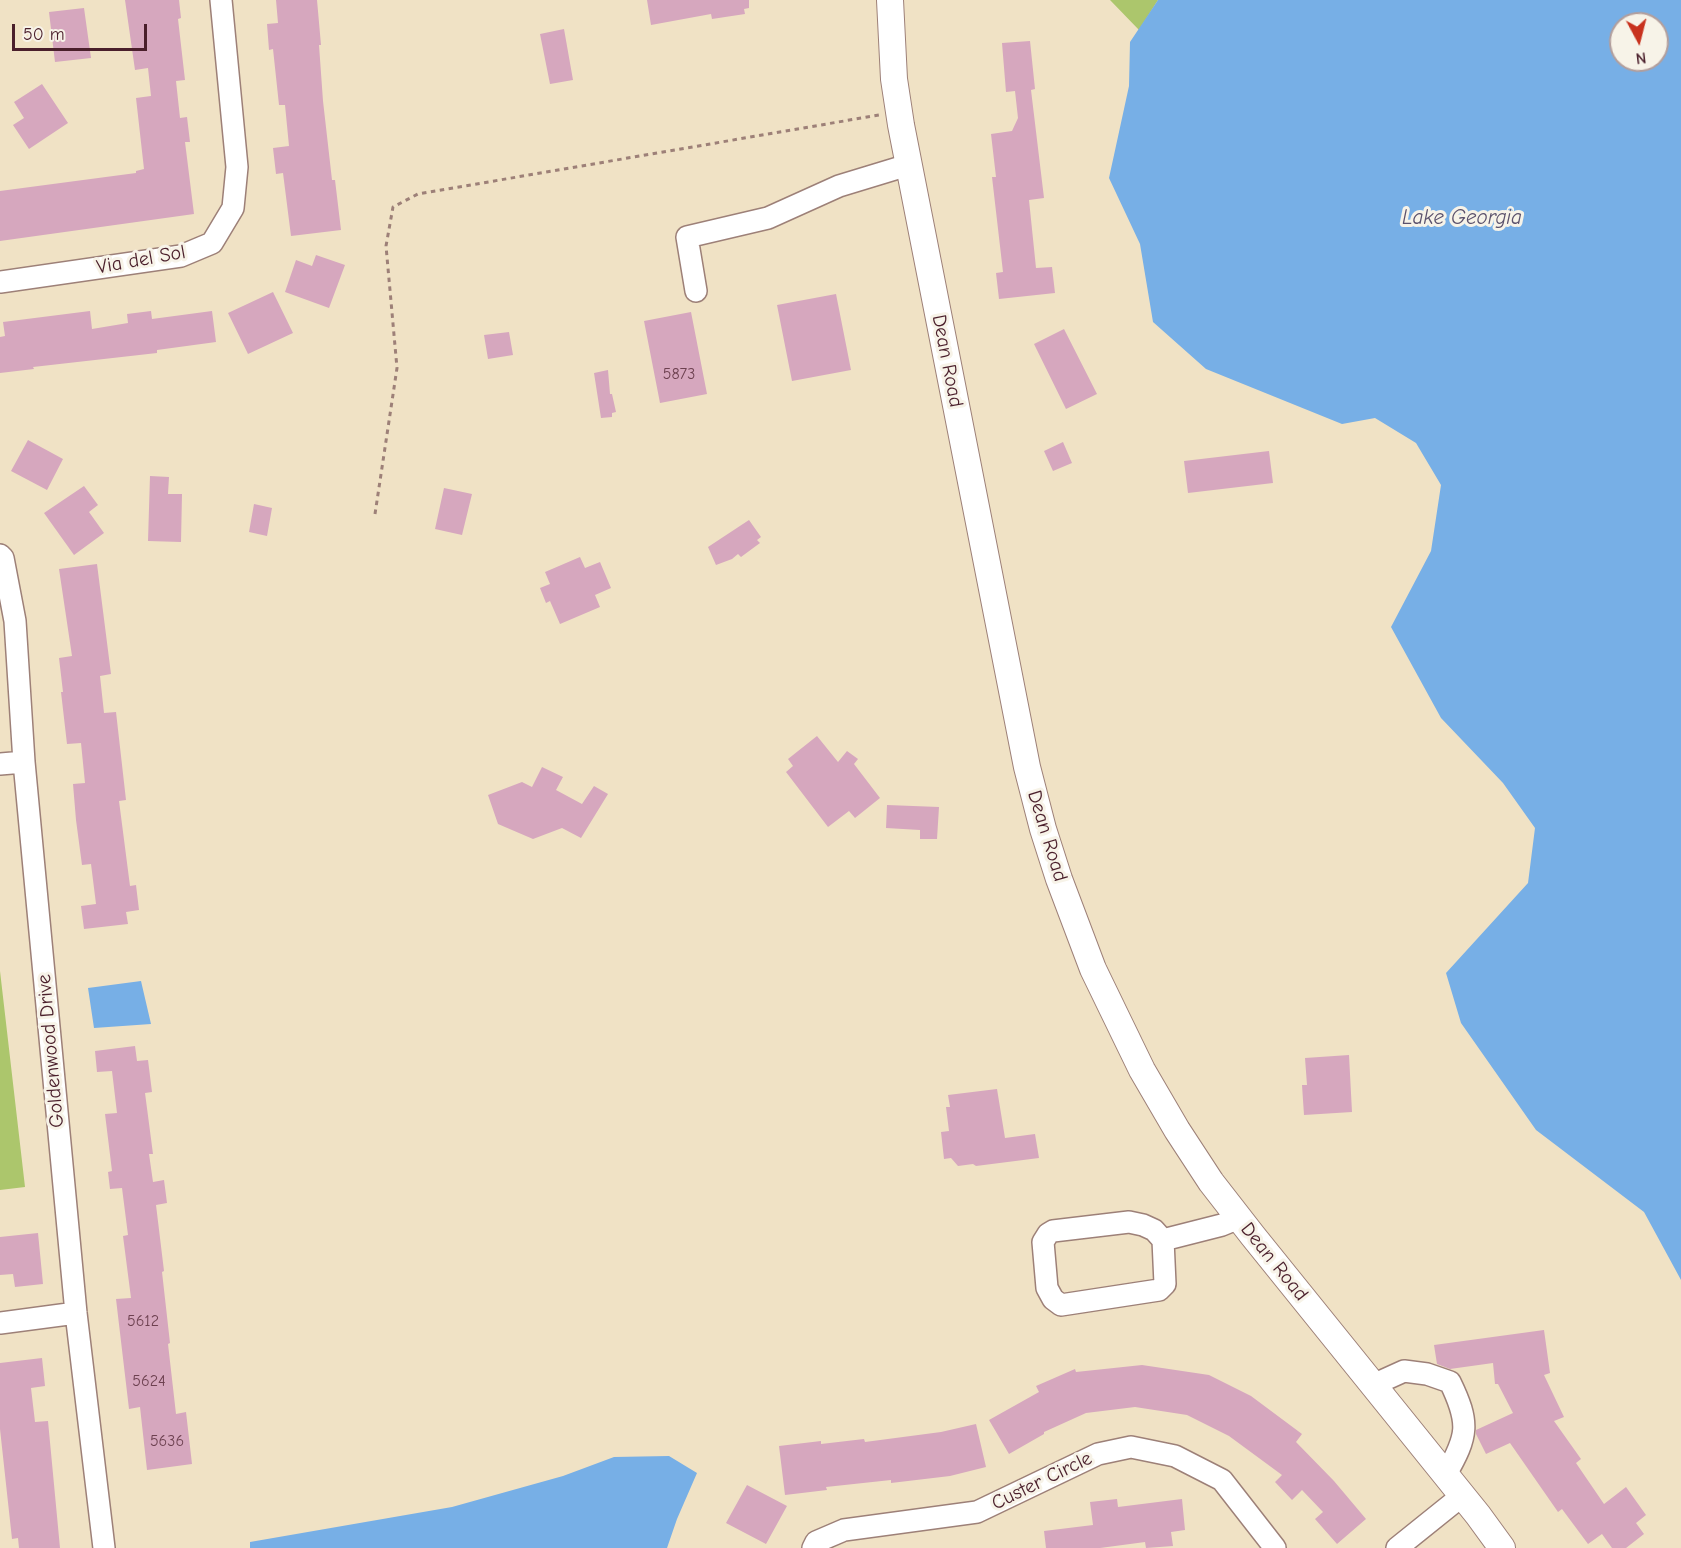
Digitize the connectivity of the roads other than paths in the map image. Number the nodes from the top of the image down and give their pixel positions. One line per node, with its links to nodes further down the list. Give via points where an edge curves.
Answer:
1 (222, 0): 4 (street, Via del Sol, via 237,167 233,208 212,243 181,256)
2 (890, 0): 3 (main road, Dean Road, via 898,112)
3 (908, 165): 5 (street, via 839,186 768,218 687,237); 9 (main road, Dean Road, via 1013,699 1043,830 1073,919 1128,1044 1177,1130)
4 (0, 282)
5 (696, 291)
6 (0, 555): 7 (street, Goldenwood Drive, via 15,621)
7 (24, 762): 8 (street); 11 (street, Goldenwood Drive)
8 (0, 764)
9 (1239, 1218): 10 (street); 13 (main road, Dean Road)
10 (1163, 1240): 10 (street, via 1154,1230 1129,1222 1053,1231 1043,1242 1047,1288 1061,1305 1159,1290 1165,1284)
11 (76, 1313): 12 (street); 16 (street, Goldenwood Drive)
12 (0, 1323)
13 (1373, 1385): 14 (main road, Dean Road); 14 (street, via 1404,1371 1450,1382 1461,1404 1465,1430 1460,1450)
14 (1446, 1474): 15 (main road, Dean Road)
15 (1463, 1495): 19 (street); 20 (main road, Dean Road)
16 (104, 1548)
17 (813, 1548): 18 (street, Custer Circle, via 816,1542 844,1530 977,1512 1098,1454 1131,1448 1175,1456 1222,1480)
18 (1275, 1548)
19 (1397, 1548)
20 (1502, 1548)

